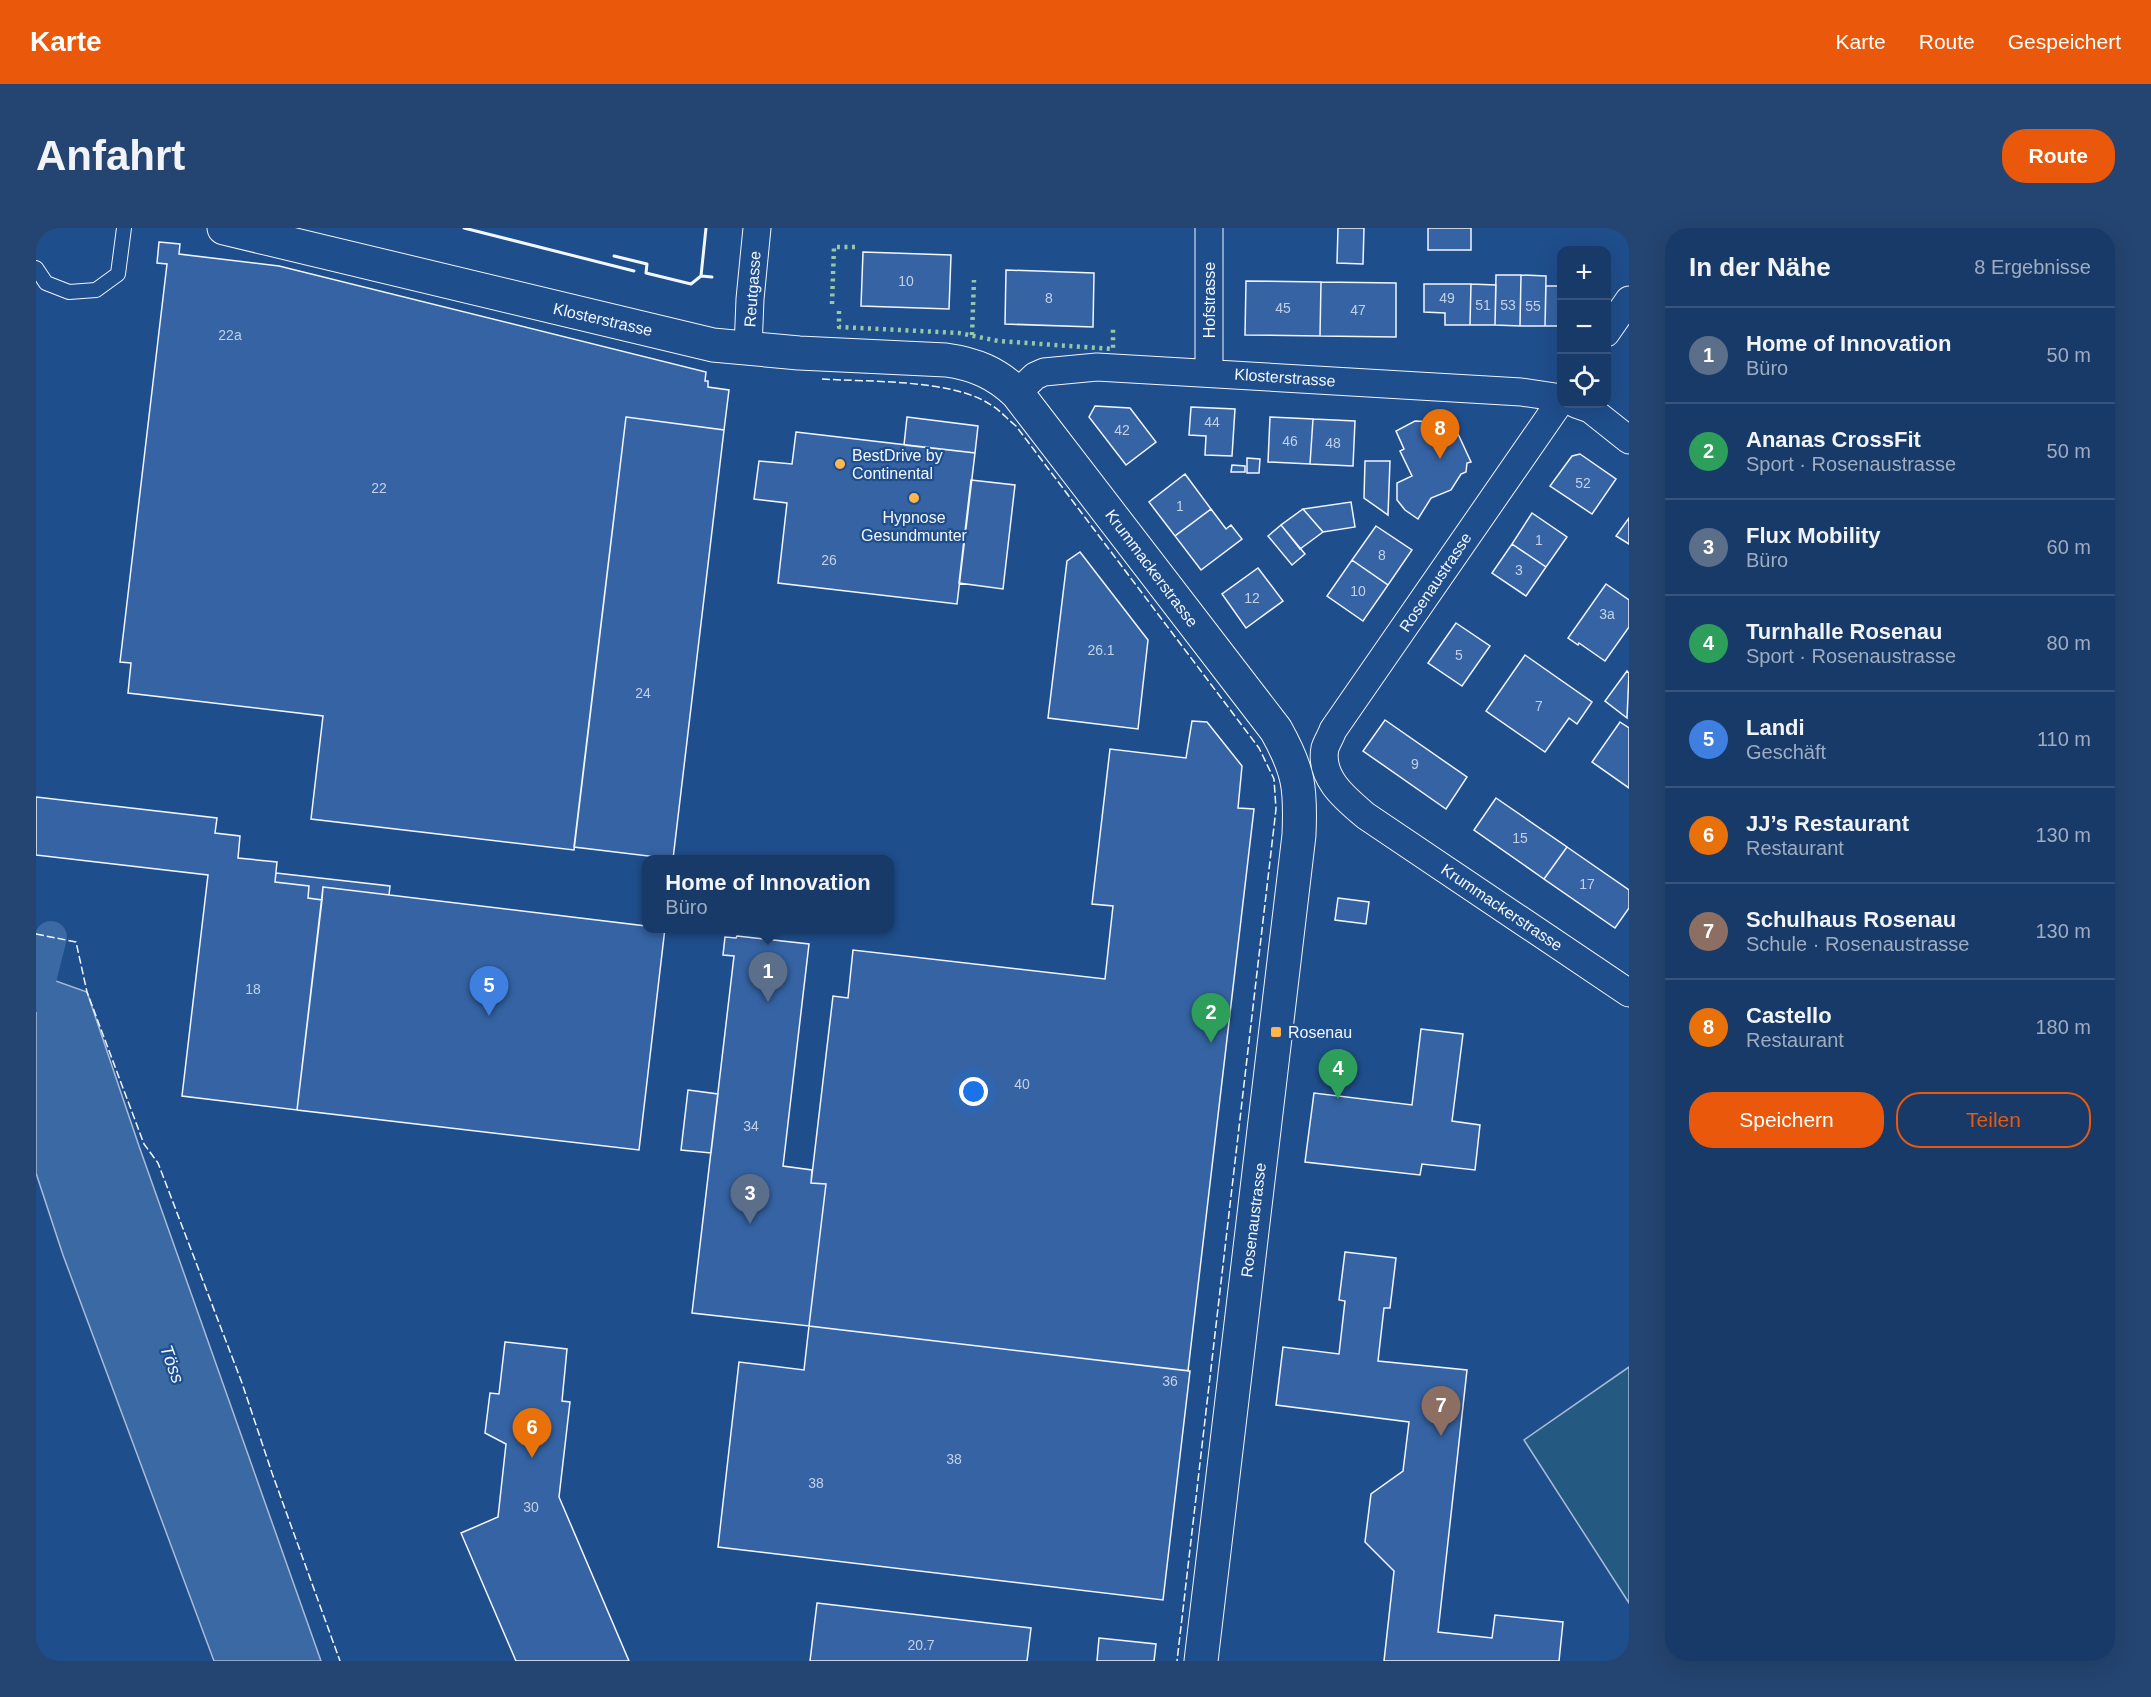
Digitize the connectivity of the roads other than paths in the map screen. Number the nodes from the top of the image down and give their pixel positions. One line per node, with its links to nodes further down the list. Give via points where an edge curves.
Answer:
1 (124, 228): 5 (lane, via 118,274 96,290 69,292 46,282)
2 (224, 228): 8 (street, Klosterstrasse, via 713,345)
3 (757, 228): 8 (street, Reutgasse)
4 (1209, 228): 10 (street, Hofstrasse)
5 (36, 268)
6 (1629, 300): 7 (street)
7 (1611, 326)
8 (748, 349): 9 (street, Klosterstrasse, via 946,360)
9 (988, 370): 11 (street, Krummackerstrasse)
10 (1209, 372): 11 (street, Klosterstrasse, via 1055,369 1035,376); 12 (street, Klosterstrasse, via 1521,392)
11 (1017, 393): 16 (street, Krummackerstrasse, via 1276,730 1291,757)
12 (1557, 398)
13 (1557, 406): 16 (street, Rosenaustrasse, via 1333,730)
14 (1587, 408): 15 (street)
15 (1629, 440)
16 (1312, 775): 17 (street, Krummackerstrasse, via 1366,816); 18 (street, Rosenaustrasse, via 1300,801 1297,854)
17 (1629, 993)
18 (1201, 1661)

